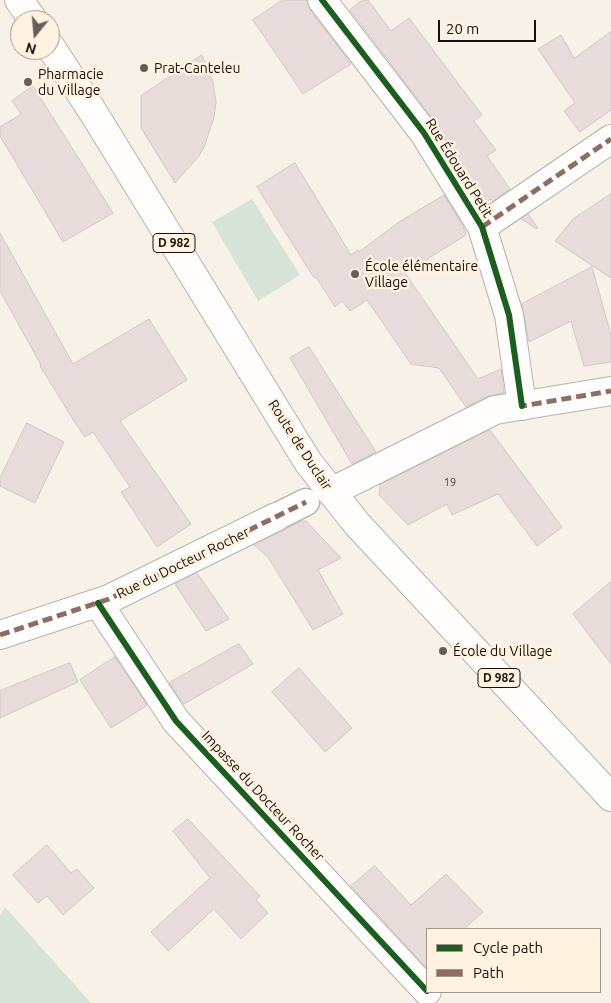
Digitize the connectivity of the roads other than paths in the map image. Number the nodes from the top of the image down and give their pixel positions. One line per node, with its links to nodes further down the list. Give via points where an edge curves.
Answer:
1 (322, 0): 4 (street, Rue Édouard Petit, via 424,133)
2 (59, 60): 7 (street, Route de Duclair / D 982, via 308,462)
3 (611, 139): 4 (street)
4 (482, 227): 6 (street, Rue Édouard Petit, via 509,315)
5 (611, 390): 6 (street)
6 (522, 406): 7 (street, via 495,410)
7 (332, 492): 12 (street, Route de Duclair / D 982, via 356,524)
8 (306, 502): 9 (street, Rue du Docteur Rocher)
9 (276, 518): 10 (street, Rue du Docteur Rocher)
10 (98, 603): 11 (street, Rue du Docteur Rocher); 13 (street, Impasse du Docteur Rocher, via 176,720)
11 (0, 635)
12 (611, 797)
13 (426, 991)
14 (428, 993): 15 (street, Impasse du Docteur Rocher)
15 (438, 1003)

